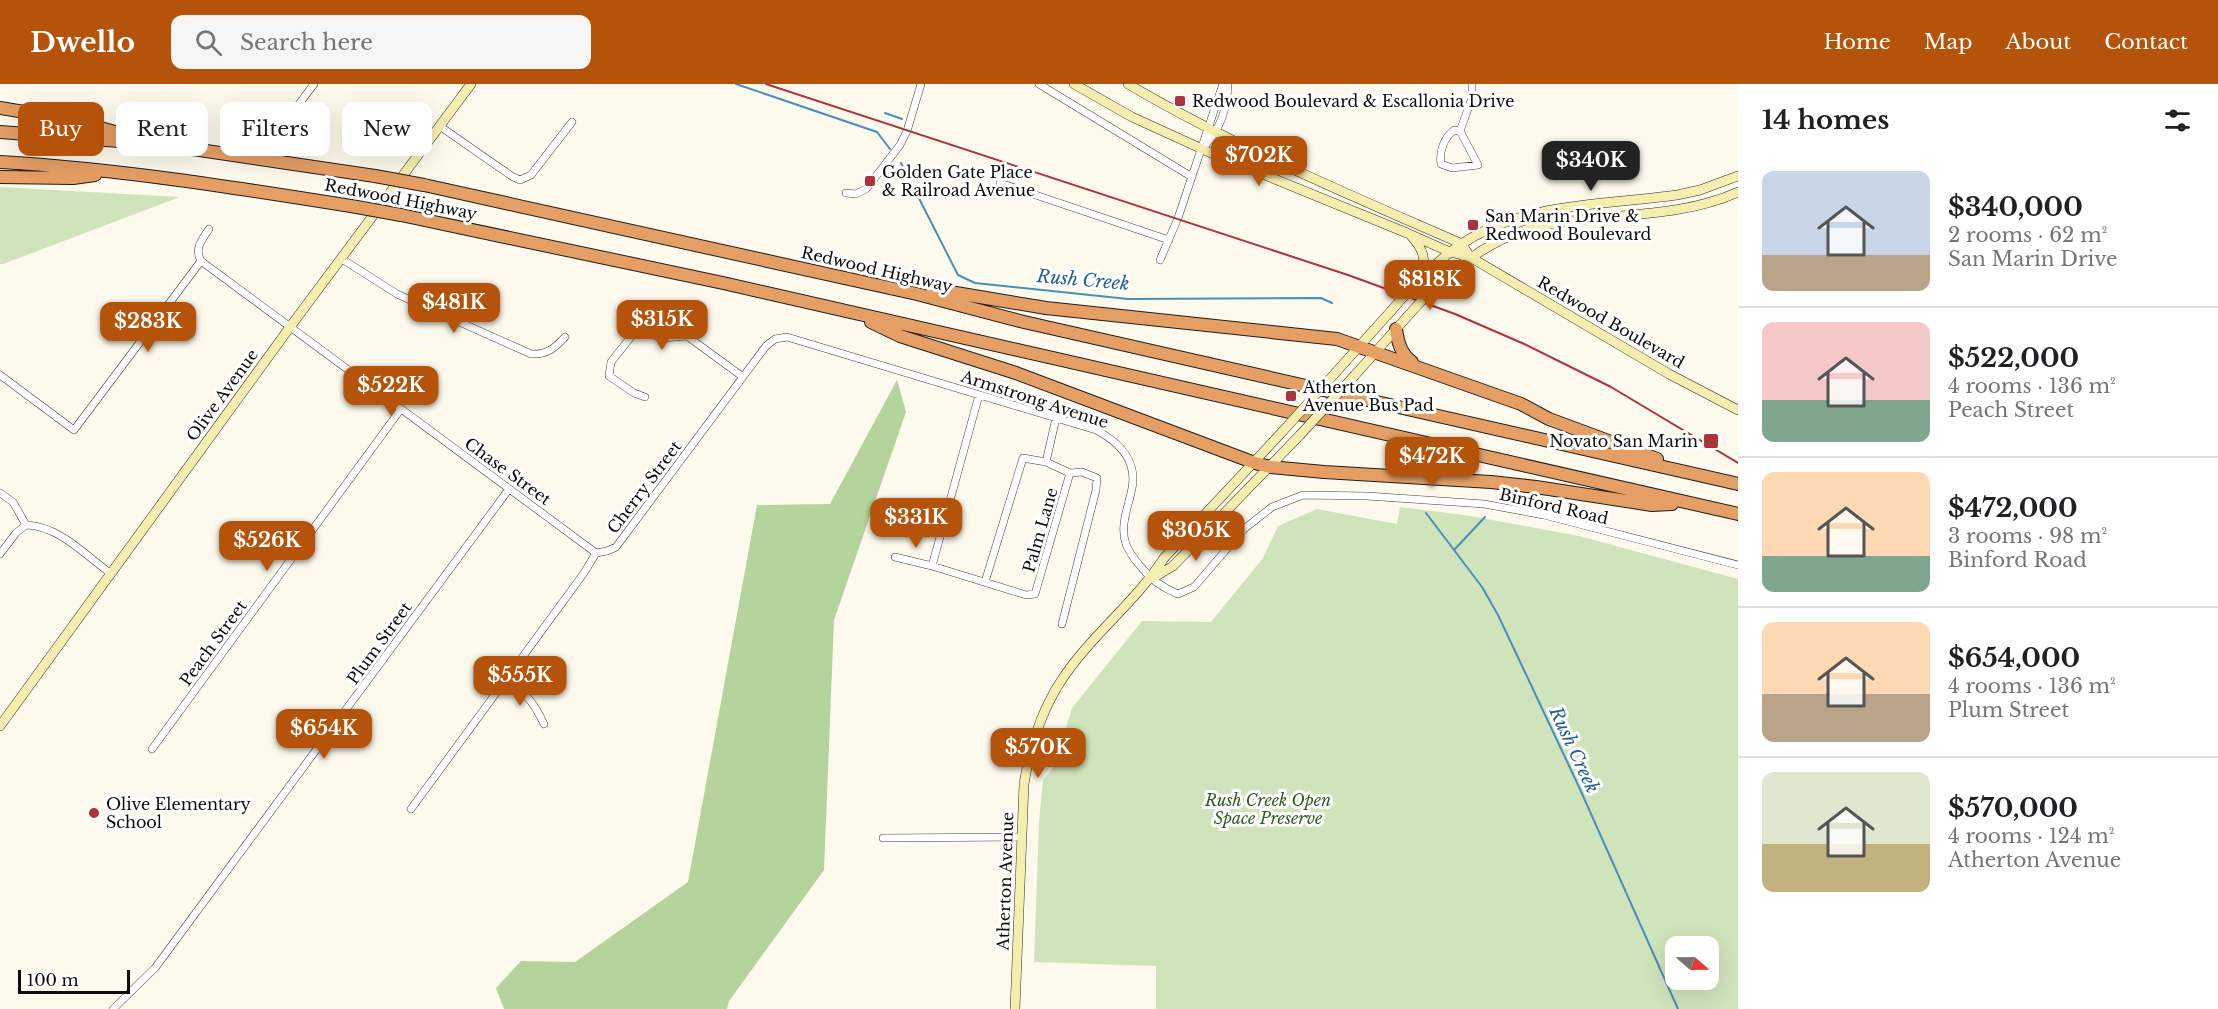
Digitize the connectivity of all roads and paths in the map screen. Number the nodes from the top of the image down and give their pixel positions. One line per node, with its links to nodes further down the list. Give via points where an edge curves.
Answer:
1 (314, 84): 10 (street)
2 (471, 84): 13 (main road, Olive Avenue)
3 (921, 84): 29 (street, via 900,145 866,189 856,195)
4 (1039, 84): 26 (street)
5 (1074, 84): 20 (main road, Redwood Boulevard, via 1132,117)
6 (1128, 84): 14 (main road)
7 (1222, 84): 14 (street)
8 (1228, 84): 18 (street)
9 (1472, 84): 15 (street, via 1472,98)
10 (300, 102)
11 (0, 108): 17 (highway)
12 (572, 122): 13 (street, via 531,175 520,180)
13 (441, 127): 36 (main road, Olive Avenue)
14 (1206, 128): 18 (main road); 20 (street)
15 (1460, 131): 15 (street, via 1469,148 1478,165 1452,168 1441,164 1439,155 1447,135)
16 (0, 132): 19 (highway, Redwood Highway)
17 (116, 132)
18 (1216, 133): 20 (street); 33 (main road)
19 (116, 141)
20 (1202, 148): 26 (street); 31 (main road, Redwood Boulevard)
21 (208, 151): 40 (highway, Redwood Highway, bridge, via 424,185)
22 (0, 162): 23 (highway, Redwood Highway)
23 (117, 172): 25 (highway, via 73,178); 41 (highway, Redwood Highway, bridge, via 244,188 401,215)
24 (1738, 176): 33 (main road, Atherton Avenue, via 1677,195 1536,212 1492,227)
25 (0, 177)
26 (1192, 177): 32 (street)
27 (1000, 183): 32 (street)
28 (1738, 192): 35 (main road, Atherton Avenue, via 1684,208 1539,227)
29 (846, 193)
30 (209, 229): 38 (street, via 198,247)
31 (1407, 233): 34 (main road, Redwood Boulevard); 39 (main road, via 1425,256)
32 (1169, 240): 37 (street)
33 (1462, 244): 34 (main road, Atherton Avenue); 35 (main road, Redwood Boulevard)
34 (1450, 252): 35 (main road, Redwood Boulevard); 39 (main road, Atherton Avenue)
35 (1470, 257): 43 (main road, Atherton Avenue, bridge, via 1434,287); 54 (main road, Redwood Boulevard)
36 (342, 260): 42 (main road, Olive Avenue); 44 (street, via 397,294 531,354 541,355 554,349)
37 (1160, 260)
38 (201, 261): 42 (street, Chase Street); 49 (street, via 74,430)
39 (1420, 278): 45 (main road, Atherton Avenue, bridge)
40 (917, 294): 45 (highway, via 950,292 1046,308 1337,339); 60 (highway, Redwood Highway, via 1024,322)
41 (848, 312): 57 (highway, via 900,336 1016,373); 64 (highway, Redwood Highway)
42 (290, 327): 53 (street, Chase Street); 72 (main road, Olive Avenue)
43 (1396, 329): 46 (main road, Atherton Avenue); 47 (highway, via 1402,353)
44 (565, 337)
45 (1360, 346): 46 (highway); 57 (main road, Atherton Avenue, bridge)
46 (1376, 352): 47 (highway); 58 (main road, Atherton Avenue, bridge)
47 (1418, 367): 60 (highway)
48 (903, 371): 50 (street, Cherry Street, via 787,336 766,346); 51 (street, Armstrong Avenue)
49 (0, 375)
50 (742, 378): 52 (street, via 687,336 663,338 644,331 634,333 611,362 609,376); 67 (street, Cherry Street, via 616,547)
51 (979, 395): 55 (street, Armstrong Avenue); 71 (street)
52 (645, 397)
53 (401, 409): 62 (street, Chase Street); 79 (street, Peach Street)
54 (1738, 410)
55 (1056, 418): 56 (street); 73 (street, Armstrong Avenue, via 1111,438 1129,458 1133,481 1124,517 1125,543)
56 (1046, 462): 59 (street, Palm Lane); 74 (street, Palm Lane, via 1023,458)
57 (1255, 463): 58 (highway); 73 (main road, Atherton Avenue, via 1164,558)
58 (1270, 467): 64 (highway, via 1536,487 1652,505); 73 (main road, Atherton Avenue, via 1173,566)
59 (1070, 473): 74 (street, Palm Lane, via 1035,594 1026,595); 75 (street, via 1082,472 1096,478 1096,490)
60 (1704, 476): 61 (highway, Redwood Highway)
61 (1735, 484)
62 (509, 489): 67 (street, Chase Street); 83 (street, Plum Street, via 155,968)
63 (0, 493): 66 (street, via 13,502)
64 (1686, 502): 65 (highway, Redwood Highway)
65 (1738, 514)
66 (26, 525): 68 (street); 72 (street, via 45,527 60,535)
67 (596, 553): 76 (street)
68 (0, 554)
69 (895, 557): 71 (street)
70 (1738, 565): 73 (street, Binford Road, via 1544,515 1484,504 1303,495 1272,507 1244,529 1194,587 1178,594)
71 (932, 566): 74 (street)
72 (110, 573): 78 (main road, Olive Avenue)
73 (1151, 579): 81 (main road, Atherton Avenue, via 1080,656 1048,703 1030,750)
74 (985, 582)
75 (1062, 624)
76 (506, 682): 77 (street, via 535,704); 80 (street)
77 (544, 724)
78 (0, 726)
79 (152, 749)
80 (411, 809)
81 (1021, 837): 82 (street); 84 (main road, Atherton Avenue)
82 (883, 838)
83 (113, 1009)
84 (1015, 1009)

